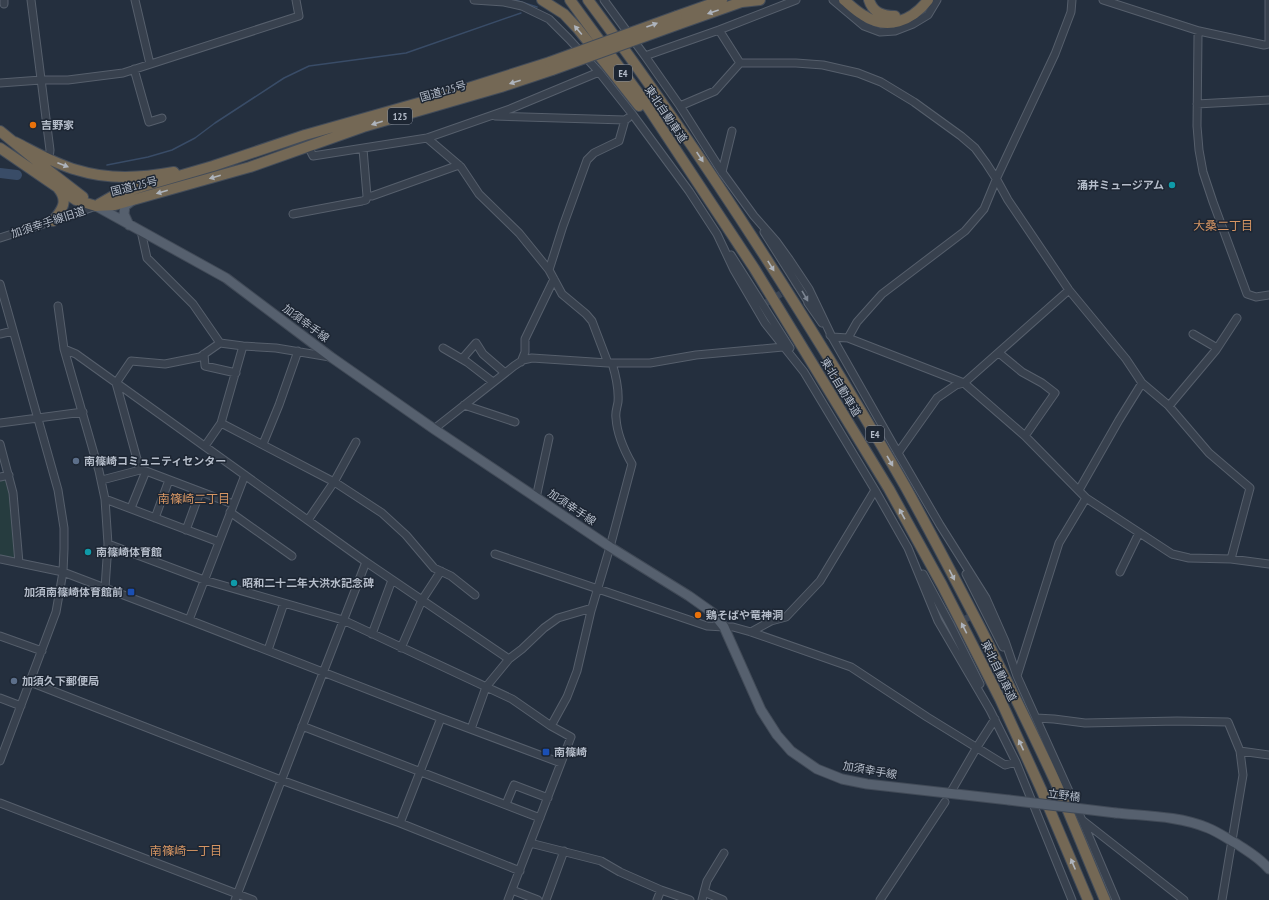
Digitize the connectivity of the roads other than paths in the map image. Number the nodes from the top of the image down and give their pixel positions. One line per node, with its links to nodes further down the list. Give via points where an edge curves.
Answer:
1 (32, 0): 32 (street)
2 (135, 0): 27 (street)
3 (296, 0): 27 (street, via 299,16)
4 (474, 0): 31 (street, via 522,6 549,19)
5 (570, 0): 47 (highway, 東北自動車道 / E4, via 639,94)
6 (588, 0): 216 (highway, 東北自動車道 / E4, one-way to 216, via 713,176 858,406 905,486 1014,693)
7 (604, 0): 26 (street)
8 (722, 0): 23 (highway, 国道125号 / 125)
9 (760, 0): 20 (highway, 国道125号)
10 (796, 0): 24 (street)
11 (833, 0): 16 (street, via 864,26 880,32 895,31 913,24 928,15)
12 (844, 0): 22 (highway, via 864,16 877,22 893,23)
13 (869, 0): 22 (highway, via 870,5 878,13)
14 (921, 0): 22 (highway)
15 (928, 0): 22 (highway, via 918,12)
16 (937, 0)
17 (1072, 0): 53 (street, via 1071,12 1055,54)
18 (1103, 0): 25 (street)
19 (1269, 0): 25 (street, via 1268,44)
20 (745, 1): 23 (highway, 国道125号 / 125, one-way to 23)
21 (547, 2): 47 (highway, one-way to 21, via 578,29 564,14)
22 (903, 18)
23 (678, 20): 29 (highway, 国道125号 / 125, bridge)
24 (719, 30): 26 (street); 28 (street)
25 (1199, 31): 35 (street)
26 (645, 56): 36 (street)
27 (150, 64): 30 (street)
28 (740, 64): 36 (street, via 715,91); 53 (street, via 823,65 858,73 881,82 961,136 975,148)
29 (551, 66): 43 (highway, 国道125号 / 125); 46 (highway, 国道125号 / 125, one-way to 46, via 501,87)
30 (134, 69): 32 (street, via 123,73 68,80); 39 (street, via 150,122)
31 (599, 72): 37 (street); 38 (street)
32 (41, 80): 33 (street); 50 (street)
33 (0, 83)
34 (1269, 100): 35 (street)
35 (1197, 104): 69 (street, via 1199,150 1203,172 1247,294 1256,297)
36 (680, 106): 52 (street)
37 (633, 115): 40 (street); 63 (street)
38 (491, 116): 40 (street); 44 (street)
39 (162, 118)
40 (625, 120): 65 (street, via 619,141 594,153 587,160)
41 (0, 131): 45 (highway)
42 (732, 131): 52 (street)
43 (305, 135): 50 (highway, one-way to 43, via 95,175 120,178 149,176 176,171); 57 (highway, 国道125号 / 125, via 113,196)
44 (427, 138): 49 (street); 51 (street)
45 (15, 142): 50 (highway); 57 (highway)
46 (308, 146): 49 (street, via 313,156); 56 (highway, 国道125号 / 125, one-way to 56, via 250,167)
47 (674, 147): 215 (highway, 東北自動車道 / E4, one-way to 47, via 1000,699 942,585 889,489 795,334)
48 (0, 148): 54 (highway, 国道125号 / 125)
49 (363, 149): 55 (street)
50 (49, 159)
51 (459, 165): 55 (street); 65 (street, via 479,194 519,233)
52 (722, 172): 59 (street)
53 (997, 180): 68 (street); 77 (street, via 984,209 965,231 882,294 857,322)
54 (55, 185): 57 (highway, 国道125号 / 125, via 76,200); 60 (highway, via 62,193 64,203)
55 (367, 196): 58 (street, via 366,200 362,201)
56 (134, 200): 57 (highway, 国道125号 / 125); 61 (main road, via 125,206 124,211)
57 (96, 206): 60 (street, 加須幸手線旧道); 61 (main road, 加須幸手線)
58 (293, 214)
59 (754, 216): 76 (street, one-way to 76, via 795,284); 76 (street, via 790,259 809,289)
60 (53, 221): 64 (street, 加須幸手線旧道)
61 (129, 225): 62 (main road, 加須幸手線)
62 (141, 231): 78 (street, via 147,258 193,304); 87 (main road, 加須幸手線, via 226,278)
63 (717, 234): 80 (street, via 765,304); 80 (street, via 734,270 765,323)
64 (0, 238)
65 (549, 270): 66 (street)
66 (554, 279): 89 (street, via 525,339 525,352); 90 (street, via 562,294 592,321)
67 (0, 284): 70 (street)
68 (1069, 290): 85 (street); 96 (street, via 1126,359)
69 (1269, 295)
70 (3, 306): 73 (street)
71 (58, 306): 83 (street)
72 (1237, 318): 82 (street)
73 (12, 331): 74 (street); 100 (street)
74 (0, 334)
75 (1193, 334): 82 (street)
76 (832, 337): 77 (street); 111 (street)
77 (848, 338): 95 (street)
78 (220, 343): 79 (street); 86 (street)
79 (243, 346): 84 (street); 92 (street)
80 (786, 346): 90 (street, via 696,355 650,363); 119 (street)
81 (443, 348): 88 (street)
82 (1217, 348): 98 (street)
83 (64, 349): 94 (street, via 76,354); 99 (street)
84 (298, 351): 87 (street); 109 (street)
85 (999, 353): 95 (street); 105 (street, via 1022,372 1055,393)
86 (204, 354): 92 (street, via 205,366); 94 (street, via 165,364 131,361)
87 (331, 357): 104 (main road, 加須幸手線)
88 (462, 359): 91 (street, via 476,343 483,354); 93 (street)
89 (521, 362): 90 (street, via 532,358); 91 (street)
90 (610, 363): 134 (street, via 617,382 617,427 623,448 632,464)
91 (506, 372): 93 (street)
92 (236, 373): 103 (street)
93 (493, 382): 97 (street)
94 (116, 383): 110 (street); 112 (street)
95 (964, 383): 105 (street); 111 (street, via 956,385 937,398)
96 (1142, 383): 98 (street); 120 (street)
97 (464, 405): 101 (street); 104 (street)
98 (1169, 406): 140 (street, via 1209,453 1250,488)
99 (83, 412): 100 (street); 116 (street)
100 (38, 417): 102 (street); 145 (street, via 62,509)
101 (515, 422)
102 (0, 423)
103 (222, 423): 109 (street); 110 (street)
104 (434, 430): 122 (main road, 加須幸手線)
105 (1025, 436): 120 (street)
106 (549, 438): 122 (street)
107 (356, 442): 118 (street)
108 (0, 444): 113 (street)
109 (263, 444): 118 (street)
110 (205, 446): 114 (street)
111 (898, 453): 136 (street)
112 (143, 471): 116 (street); 117 (street); 126 (street)
113 (9, 475): 115 (street); 142 (street)
114 (245, 475): 125 (street); 129 (street)
115 (0, 477)
116 (102, 480): 124 (street)
117 (169, 480): 121 (street); 128 (street)
118 (334, 482): 129 (street); 144 (street, via 382,513 406,535 434,568)
119 (875, 490): 135 (street); 158 (street, via 820,581 786,617 771,621)
120 (1078, 490): 123 (street)
121 (200, 492): 125 (street); 130 (street)
122 (536, 498): 134 (main road, 加須幸手線)
123 (1086, 498): 131 (street); 166 (street, via 1059,543)
124 (105, 499): 126 (street); 133 (street)
125 (233, 504): 127 (street)
126 (131, 508): 128 (street)
127 (230, 512): 132 (street); 138 (street)
128 (155, 518): 130 (street)
129 (308, 520): 141 (street)
130 (186, 530): 132 (street)
131 (1139, 533): 140 (street, via 1172,554 1189,558); 146 (street)
132 (219, 542): 147 (street)
133 (108, 544): 147 (street); 149 (street)
134 (610, 547): 150 (street); 157 (main road, 加須幸手線, via 689,596 713,613)
135 (908, 548): 171 (street, via 952,625); 171 (street, via 938,621)
136 (956, 550): 166 (street, via 967,578); 166 (street, via 986,598)
137 (495, 554): 150 (street)
138 (292, 556)
139 (0, 559): 142 (street)
140 (1231, 559): 143 (street)
141 (366, 562): 148 (street); 156 (street)
142 (19, 563): 145 (street)
143 (1269, 564)
144 (440, 571): 151 (street, via 451,576); 152 (street)
145 (63, 572): 149 (street); 163 (street, via 56,612)
146 (1120, 572)
147 (204, 580): 153 (street); 155 (street)
148 (392, 580): 152 (street); 159 (street)
149 (105, 588): 155 (street)
150 (598, 588): 154 (street); 157 (street, via 707,626)
151 (475, 595)
152 (422, 600): 161 (street); 164 (street)
153 (284, 603): 156 (street); 162 (street)
154 (592, 608): 164 (street, via 558,618); 176 (street, via 577,671)
155 (189, 620): 162 (street)
156 (343, 620): 159 (street); 165 (street)
157 (724, 627): 158 (street, via 733,626); 188 (main road, 加須幸手線, via 769,723 792,751 817,769 842,779 867,784)
158 (752, 632): 178 (street, via 851,668)
159 (372, 634): 161 (street)
160 (0, 636): 163 (street)
161 (401, 648): 168 (street)
162 (268, 650): 165 (street)
163 (42, 651): 167 (street)
164 (509, 659): 168 (street)
165 (324, 672): 172 (street); 175 (street)
166 (1017, 676): 173 (street)
167 (30, 682): 170 (street); 185 (street)
168 (486, 687): 176 (street, via 512,699); 177 (street)
169 (0, 698): 170 (street)
170 (21, 706): 181 (street)
171 (990, 710): 174 (street)
172 (441, 718): 177 (street); 184 (street)
173 (1036, 718): 179 (street, via 1085,723 1177,720 1228,722); 193 (street)
174 (994, 719): 178 (street); 182 (street)
175 (302, 726): 184 (street); 185 (street)
176 (552, 726): 183 (street, via 571,737)
177 (471, 729): 183 (street)
178 (976, 747): 182 (street, via 1006,765); 186 (street)
179 (1240, 751): 180 (street); 195 (street, via 1243,776)
180 (1269, 755)
181 (0, 761)
182 (1016, 762): 214 (street)
183 (561, 763): 187 (street)
184 (419, 772): 191 (street); 194 (street)
185 (281, 780): 194 (street); 204 (street)
186 (952, 790)
187 (548, 798): 191 (street, via 514,785); 192 (street)
188 (1009, 800): 195 (main road, 立野橋, bridge, via 1162,817 1207,827)
189 (945, 802): 213 (street)
190 (0, 803): 204 (street)
191 (506, 804): 192 (street)
192 (540, 818): 196 (street)
193 (1082, 820): 217 (street); 218 (street)
194 (400, 823): 200 (street)
195 (1231, 841): 199 (main road, via 1254,854); 219 (street)
196 (530, 842): 197 (street); 200 (street)
197 (564, 851): 202 (street, via 601,861); 208 (street)
198 (724, 853): 203 (street, via 706,881)
199 (1269, 869)
200 (520, 871): 201 (street)
201 (512, 890): 206 (street); 207 (street)
202 (661, 890): 209 (street); 210 (street)
203 (704, 892): 211 (street); 212 (street)
204 (236, 897): 205 (street)
205 (253, 900)
206 (508, 900)
207 (538, 900)
208 (546, 900)
209 (657, 900)
210 (690, 900)
211 (702, 900)
212 (723, 900)
213 (880, 900)
214 (1072, 900)
215 (1088, 900)
216 (1105, 900)
217 (1116, 900)
218 (1184, 900)
219 (1222, 900)

